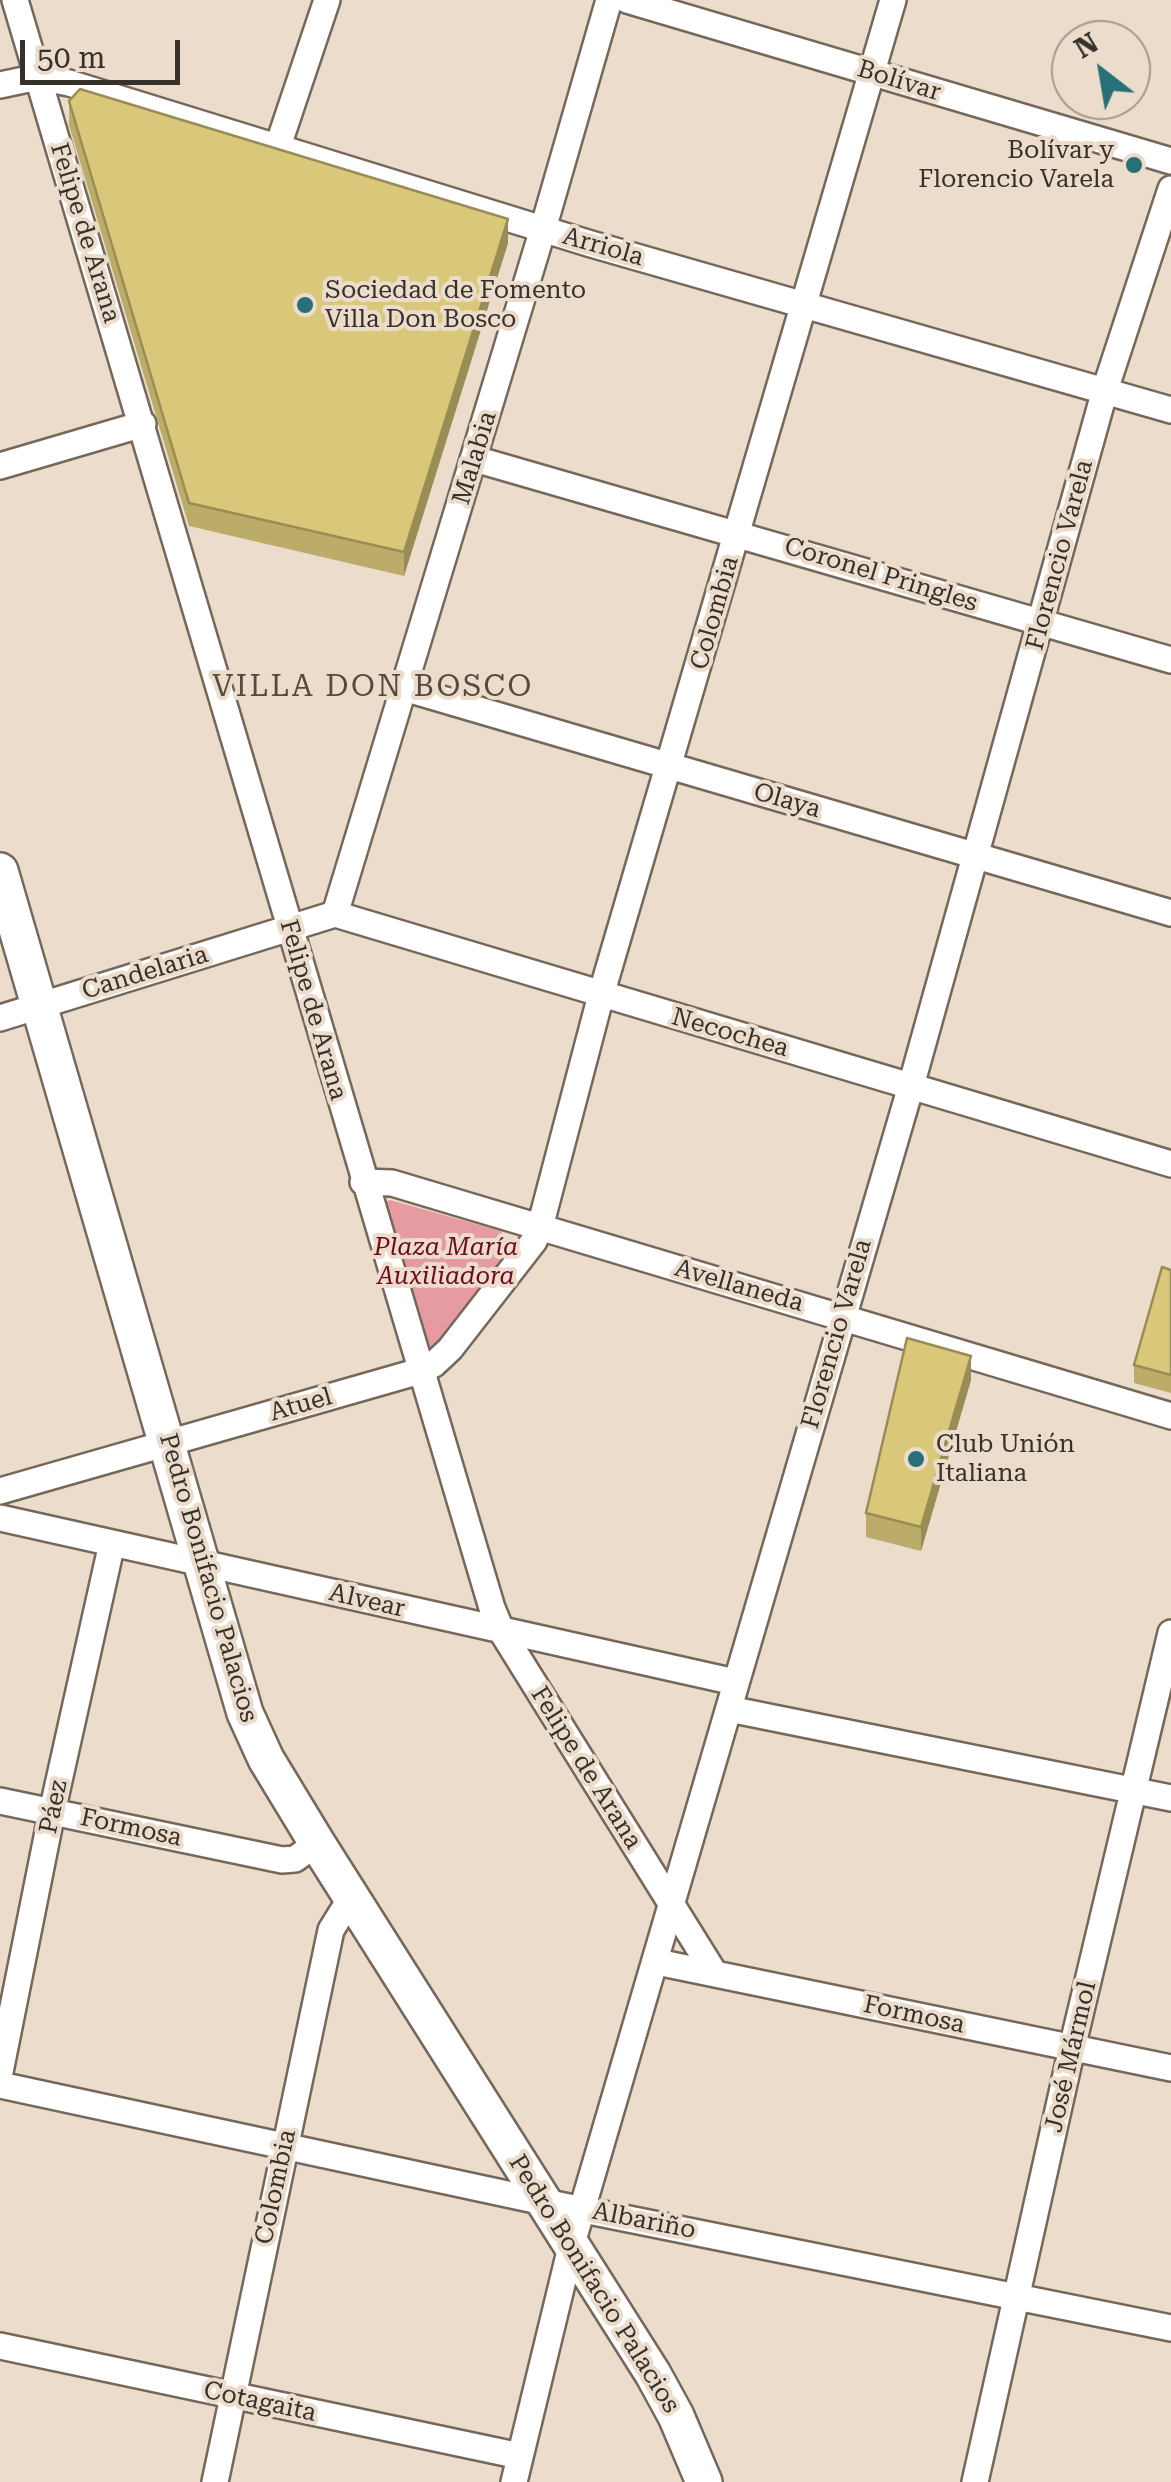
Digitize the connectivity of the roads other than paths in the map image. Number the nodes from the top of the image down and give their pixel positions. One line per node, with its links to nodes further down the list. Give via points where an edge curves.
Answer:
1 (15, 0): 7 (street, Felipe de Arana)
2 (327, 0): 9 (street)
3 (610, 0): 12 (street, Malabia)
4 (628, 0): 6 (street, Bolívar)
5 (893, 0): 6 (street, Colombia)
6 (872, 72): 10 (street, Bolívar); 13 (street, Colombia)
7 (38, 77): 8 (street); 9 (street, Arriola); 16 (street, Felipe de Arana)
8 (0, 85)
9 (278, 146): 12 (street, Arriola)
10 (1171, 161)
11 (1171, 189): 14 (street, Florencio Varela)
12 (544, 230): 13 (street, Arriola); 17 (street, Malabia)
13 (802, 303): 14 (street, Arriola); 19 (street, Colombia)
14 (1106, 390): 15 (street, Arriola); 20 (street, Florencio Varela)
15 (1171, 410)
16 (142, 424): 18 (street); 28 (street, Felipe de Arana)
17 (474, 458): 19 (street, Coronel Pringles); 22 (street, Malabia)
18 (0, 466)
19 (738, 532): 20 (street, Coronel Pringles); 23 (street, Colombia)
20 (1041, 622): 21 (street, Coronel Pringles); 24 (street, Florencio Varela)
21 (1171, 660)
22 (404, 688): 23 (street, Olaya); 27 (street, Malabia)
23 (669, 768): 24 (street, Olaya); 29 (street, Colombia)
24 (978, 854): 26 (street, Olaya); 32 (street, Florencio Varela)
25 (0, 871): 30 (street, Pedro Bonifacio Palacios)
26 (1171, 913)
27 (335, 914): 28 (street); 29 (street, Necochea)
28 (290, 930): 30 (street, Candelaria); 34 (street, Felipe de Arana)
29 (601, 995): 32 (street, Necochea); 35 (street, Colombia)
30 (40, 1005): 31 (street, Candelaria); 39 (street, Pedro Bonifacio Palacios)
31 (0, 1018)
32 (912, 1086): 33 (street, Necochea); 36 (street, Florencio Varela)
33 (1171, 1164)
34 (363, 1182): 35 (street, Avellaneda, via 392,1183); 37 (street, Felipe de Arana)
35 (540, 1226): 36 (street, Avellaneda); 37 (street, Atuel, via 450,1349)
36 (842, 1316): 38 (street, Avellaneda); 46 (street, Florencio Varela)
37 (420, 1371): 39 (street, Atuel); 44 (street, Felipe de Arana)
38 (1171, 1416)
39 (168, 1444): 40 (street, Atuel); 43 (street, Pedro Bonifacio Palacios)
40 (0, 1491)
41 (0, 1518): 42 (street, Alvear)
42 (112, 1544): 43 (street, Alvear); 51 (street, Páez)
43 (202, 1564): 44 (street, Alvear); 52 (street, Pedro Bonifacio Palacios, via 245,1713)
44 (502, 1632): 46 (street, Alvear); 54 (street, Felipe de Arana)
45 (1171, 1634): 48 (street, José Mármol)
46 (736, 1682): 47 (street, Florencio Varela)
47 (729, 1709): 48 (street); 54 (street, Florencio Varela)
48 (1136, 1791): 49 (street); 57 (street, José Mármol)
49 (1171, 1798)
50 (0, 1801): 51 (street, Formosa)
51 (52, 1812): 52 (street, Formosa, via 282,1860); 59 (street, Páez)
52 (317, 1842): 53 (street, Pedro Bonifacio Palacios)
53 (356, 1904): 61 (street, Colombia, via 344,1908 331,1930); 62 (street, Pedro Bonifacio Palacios)
54 (673, 1906): 55 (street, Florencio Varela); 56 (street, Felipe de Arana)
55 (657, 1962): 56 (street, Formosa); 63 (street, Florencio Varela)
56 (715, 1974): 57 (street, Formosa)
57 (1072, 2048): 58 (street, Formosa); 65 (street, José Mármol)
58 (1171, 2068)
59 (0, 2072)
60 (0, 2085): 61 (street, Albariño)
61 (284, 2148): 62 (street, Albariño); 68 (street, Colombia)
62 (544, 2202): 63 (street, Albariño); 64 (street, Pedro Bonifacio Palacios)
63 (582, 2210): 64 (street, Florencio Varela); 65 (street, Albariño)
64 (571, 2247): 69 (street, Florencio Varela); 72 (street, Pedro Bonifacio Palacios, via 664,2392)
65 (1016, 2295): 66 (street, Albariño); 73 (street, José Mármol)
66 (1171, 2328)
67 (0, 2346): 68 (street, Cotagaita)
68 (234, 2398): 69 (street, Cotagaita); 70 (street, Colombia)
69 (520, 2456): 71 (street, Florencio Varela)
70 (215, 2482)
71 (514, 2482)
72 (704, 2482)
73 (974, 2482)

